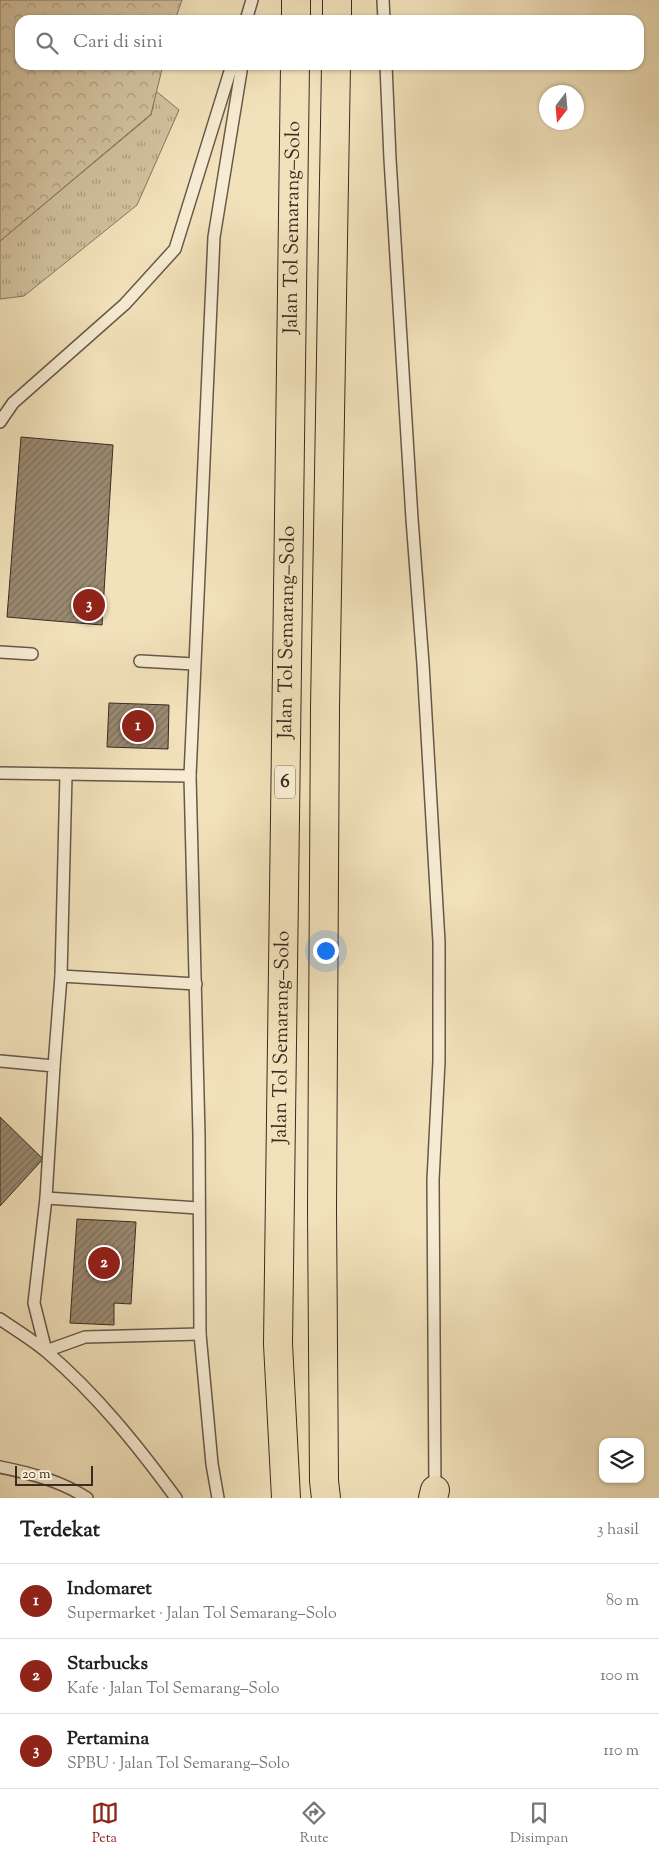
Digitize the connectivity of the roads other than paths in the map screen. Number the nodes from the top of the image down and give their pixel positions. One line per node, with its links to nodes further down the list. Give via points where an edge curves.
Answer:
1 (252, 0): 5 (lane)
2 (296, 0): 6 (highway)
3 (337, 0): 7 (highway)
4 (383, 0): 8 (lane)
5 (249, 15)
6 (296, 15)
7 (337, 15)
8 (384, 15)
9 (230, 70): 14 (lane, via 175,249 125,304 13,403)
10 (241, 70): 18 (lane, via 214,237)
11 (295, 70): 36 (highway, Jalan Tol Semarang–Solo / 6, via 278,1344)
12 (336, 70): 37 (highway, Jalan Tol Semarang–Solo / 6, via 325,708 322,1209)
13 (386, 70): 32 (lane, via 439,942 439,1061 433,1180)
14 (0, 422)
15 (0, 652): 16 (lane)
16 (32, 654)
17 (140, 661): 18 (lane)
18 (194, 664): 21 (lane)
19 (0, 773): 20 (lane)
20 (66, 775): 21 (lane); 22 (lane)
21 (190, 776): 23 (lane)
22 (61, 976): 23 (lane); 25 (lane)
23 (196, 984): 27 (lane)
24 (0, 1061): 25 (lane)
25 (54, 1066): 26 (lane)
26 (46, 1198): 27 (lane); 30 (lane, via 34,1303)
27 (198, 1208): 29 (lane)
28 (0, 1319): 30 (lane)
29 (200, 1334): 30 (lane, via 85,1337); 35 (lane)
30 (46, 1351): 34 (lane, via 98,1399)
31 (0, 1467): 33 (lane, via 74,1489)
32 (434, 1494)
33 (87, 1498)
34 (176, 1498)
35 (218, 1498)
36 (286, 1498)
37 (326, 1498)

